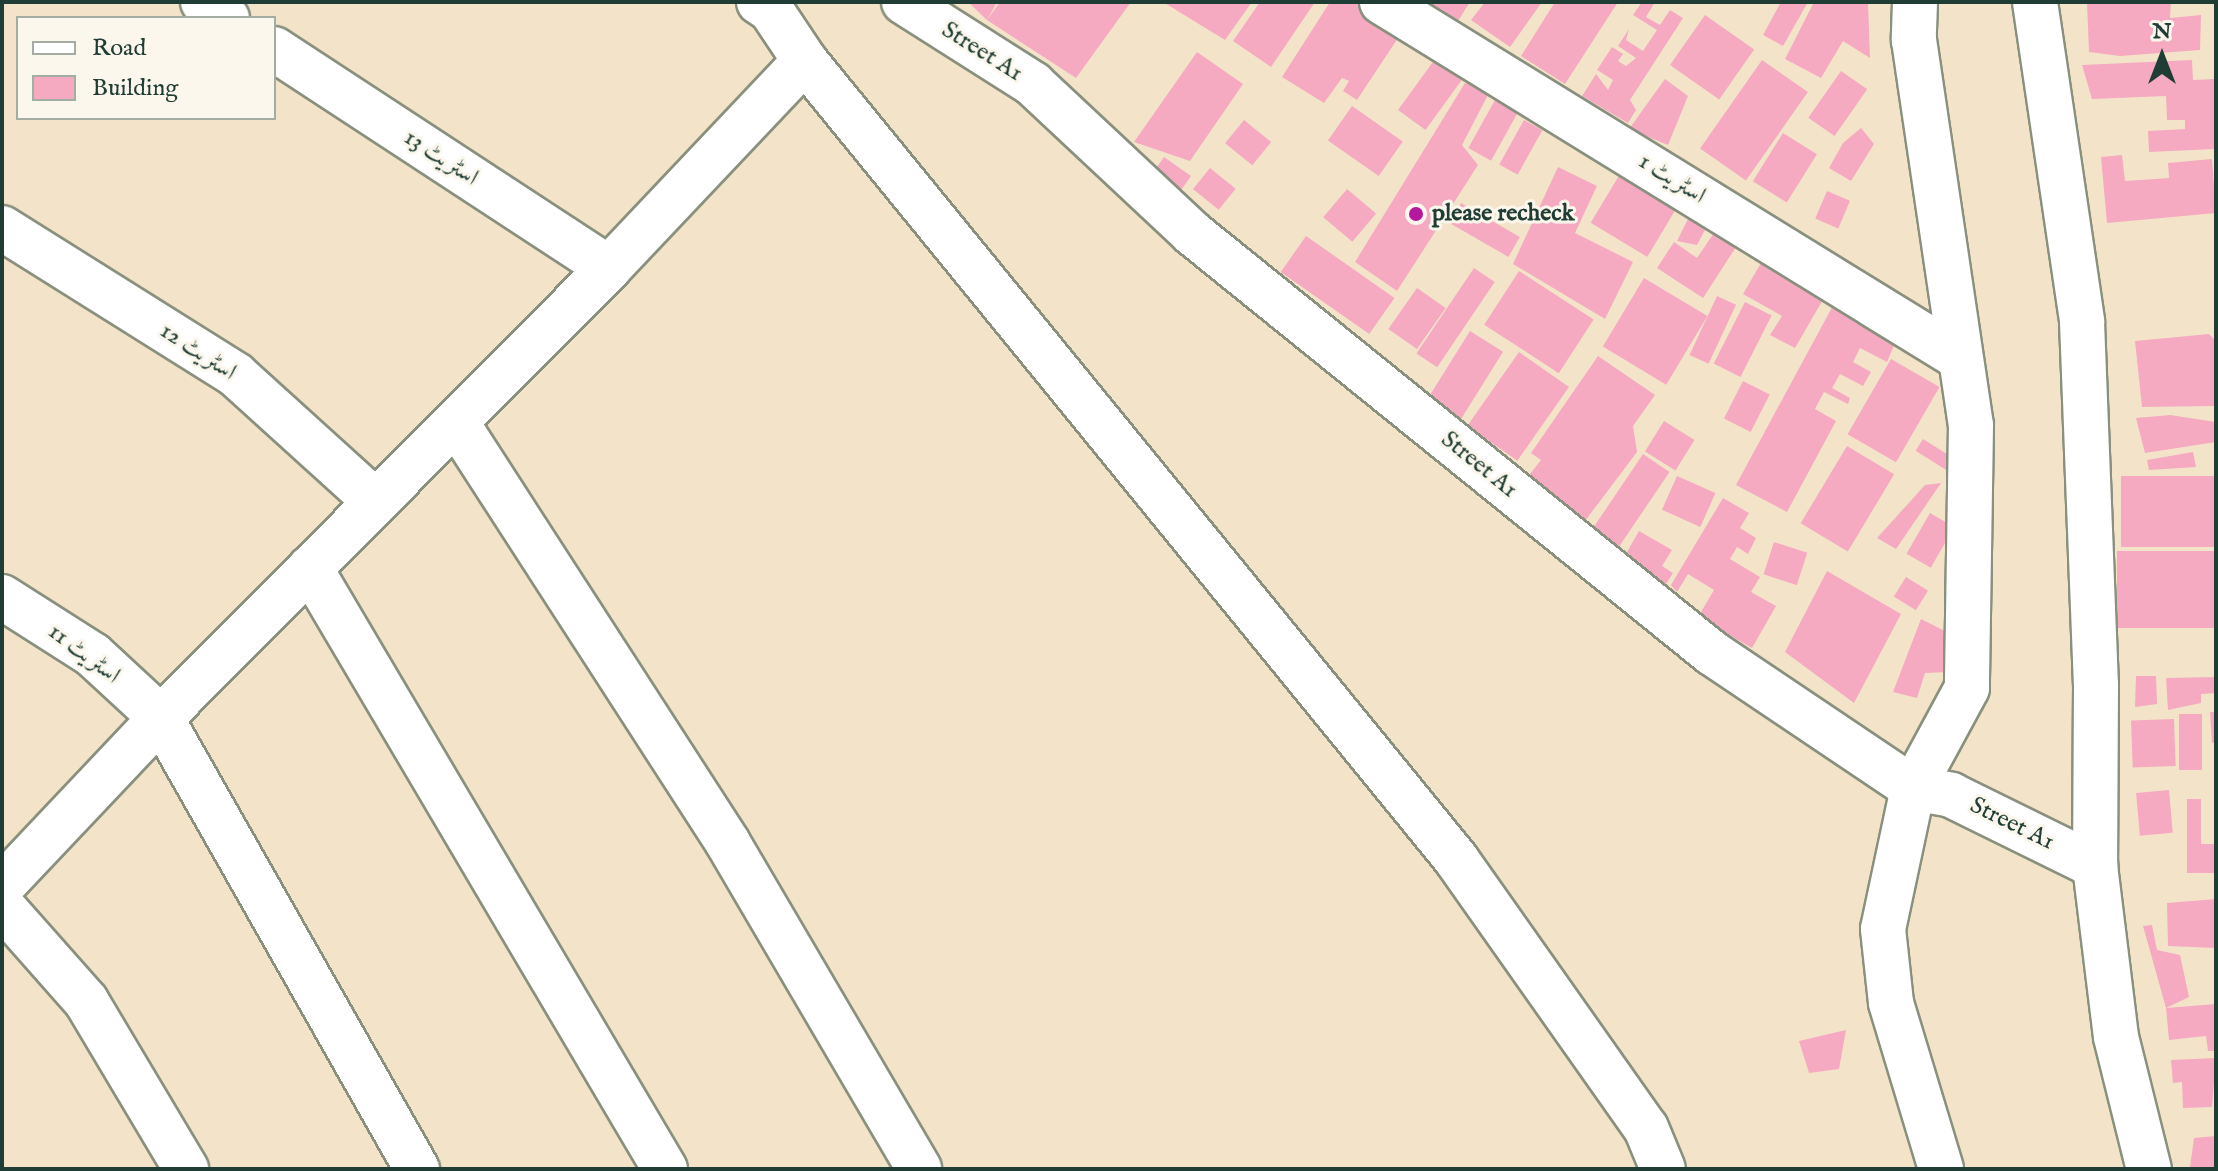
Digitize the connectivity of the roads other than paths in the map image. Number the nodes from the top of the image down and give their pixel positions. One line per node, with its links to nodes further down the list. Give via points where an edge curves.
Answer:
1 (203, 2): 7 (street)
2 (759, 2): 9 (street, via 771,10)
3 (904, 2): 18 (street, Street A1, via 1033,84 1192,233 1712,653)
4 (1382, 2): 12 (street, اسٹریٹ 1)
5 (1915, 2): 12 (street, via 1914,40)
6 (2035, 2): 19 (street, via 2082,322 2096,685)
7 (224, 16)
8 (276, 50): 11 (street, اسٹریٹ 13)
9 (805, 61): 11 (street); 26 (street, via 1456,859 1646,1128)
10 (2, 228): 14 (street, اسٹریٹ 12, via 236,375)
11 (609, 268): 13 (street)
12 (1960, 358): 18 (street, via 1971,425 1967,688)
13 (456, 422): 14 (street); 25 (street, via 728,843)
14 (376, 502): 15 (street)
15 (310, 568): 17 (street); 24 (street)
16 (2, 597): 17 (street, اسٹریٹ 11, via 93,655)
17 (161, 718): 20 (street); 23 (street, اسٹریٹ 11)
18 (1913, 788): 19 (street, Street A1, via 1951,795); 27 (street, via 1883,929 1891,1003)
19 (2095, 866): 28 (street, via 2116,1037)
20 (2, 886)
21 (2, 906): 22 (street, via 86,1001)
22 (186, 1169)
23 (417, 1169)
24 (665, 1169)
25 (919, 1169)
26 (1663, 1169)
27 (1941, 1169)
28 (2149, 1169)

